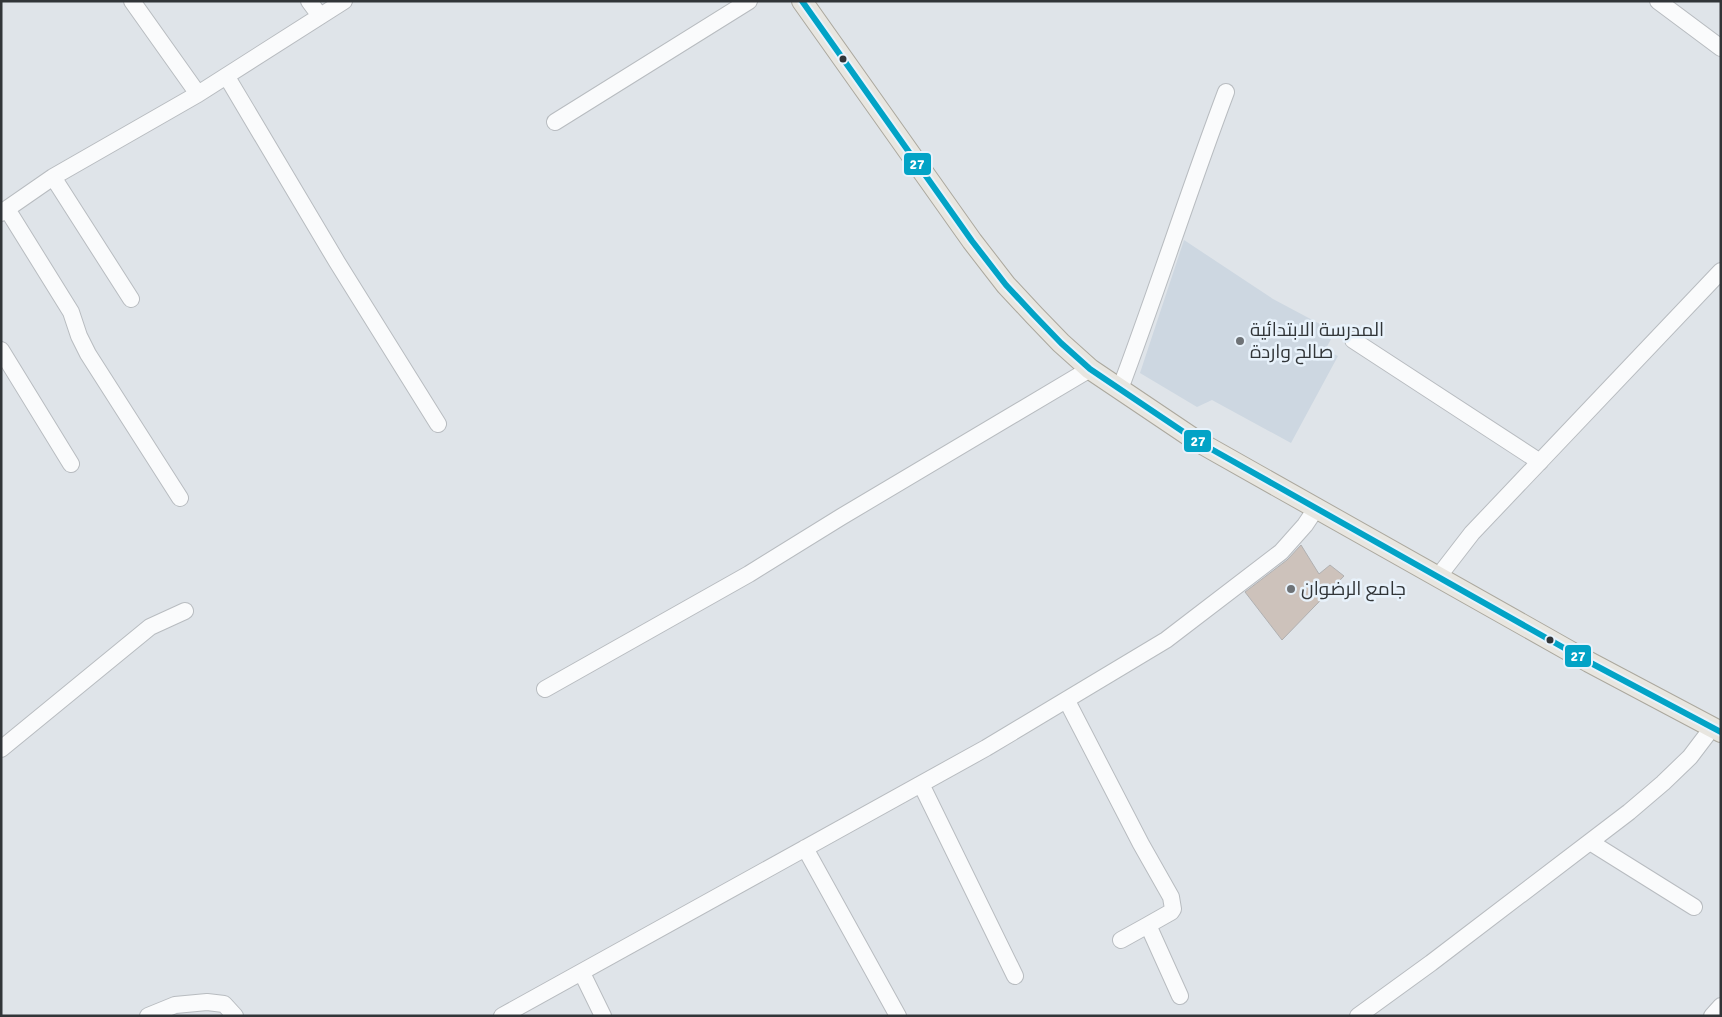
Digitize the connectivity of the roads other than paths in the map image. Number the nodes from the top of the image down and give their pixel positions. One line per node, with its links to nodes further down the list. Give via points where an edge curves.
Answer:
1 (132, 1): 11 (street)
2 (309, 1): 7 (street)
3 (344, 1): 7 (street)
4 (749, 1): 12 (street)
5 (802, 1): 19 (main road, via 1006,285)
6 (1658, 1): 8 (street)
7 (320, 16): 9 (street)
8 (1721, 48)
9 (227, 77): 11 (street); 21 (street)
10 (1226, 92): 20 (street)
11 (198, 94): 13 (street)
12 (556, 122)
13 (53, 177): 14 (street); 16 (street)
14 (4, 211): 24 (street, via 71,312 88,354)
15 (1721, 271): 22 (street)
16 (131, 299)
17 (1353, 340): 22 (street)
18 (1, 350): 23 (street)
19 (1090, 369): 20 (main road); 28 (street, via 749,574)
20 (1120, 389): 25 (main road, via 1198,441)
21 (438, 424)
22 (1540, 462): 26 (street, via 1472,533)
23 (71, 464)
24 (180, 498)
25 (1316, 508): 26 (main road); 29 (street, via 1281,552 1258,570 1166,640)
26 (1438, 577): 30 (main road)
27 (184, 611): 31 (street, via 150,627)
28 (545, 689)
29 (1066, 701): 32 (street); 36 (street, via 1171,897 1173,909)
30 (1716, 730): 33 (street, via 1663,783)
31 (1, 749)
32 (921, 784): 34 (street); 39 (street)
33 (1590, 842): 35 (street); 47 (street)
34 (805, 848): 38 (street); 46 (street)
35 (1694, 908)
36 (1148, 925): 37 (street); 40 (street)
37 (1121, 940)
38 (582, 973): 44 (street); 45 (street)
39 (1015, 976)
40 (1180, 996)
41 (1721, 1006): 48 (street)
42 (148, 1016): 43 (street, via 175,1005 207,1002 224,1004)
43 (236, 1016)
44 (502, 1016)
45 (602, 1016)
46 (898, 1016)
47 (1358, 1016)
48 (1712, 1016)

